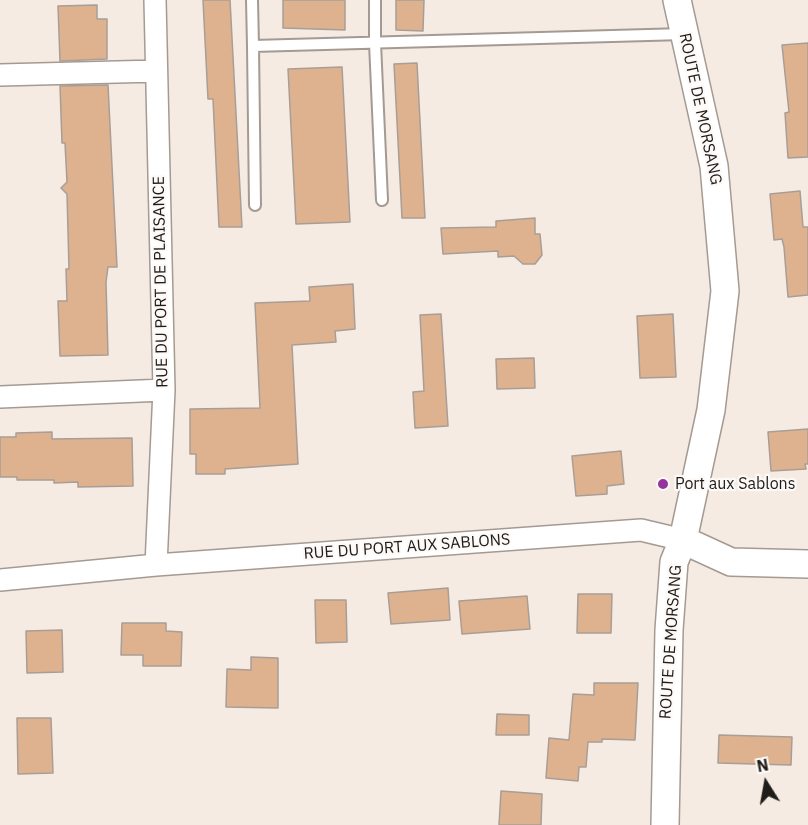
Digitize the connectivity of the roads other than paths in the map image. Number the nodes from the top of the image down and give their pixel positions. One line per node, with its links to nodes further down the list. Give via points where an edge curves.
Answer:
1 (155, 0): 8 (street, RUE DU PORT DE PLAISANCE)
2 (252, 0): 7 (lane)
3 (375, 0): 6 (lane)
4 (677, 0): 5 (street, ROUTE DE MORSANG)
5 (685, 34): 6 (lane); 14 (street, ROUTE DE MORSANG, via 714,166 725,291 711,410)
6 (375, 43): 7 (lane); 10 (lane)
7 (254, 46): 11 (lane)
8 (156, 71): 9 (street); 12 (street, RUE DU PORT DE PLAISANCE)
9 (0, 75)
10 (382, 200)
11 (255, 205)
12 (164, 390): 13 (street); 16 (street, RUE DU PORT DE PLAISANCE)
13 (0, 397)
14 (683, 540): 15 (street, RUE DU PORT AUX SABLONS, via 731,562); 16 (street, RUE DU PORT AUX SABLONS, via 641,530); 18 (street, ROUTE DE MORSANG, via 674,562 669,630)
15 (808, 564)
16 (156, 565): 17 (street, RUE DU PORT AUX SABLONS)
17 (0, 579)
18 (665, 825)

